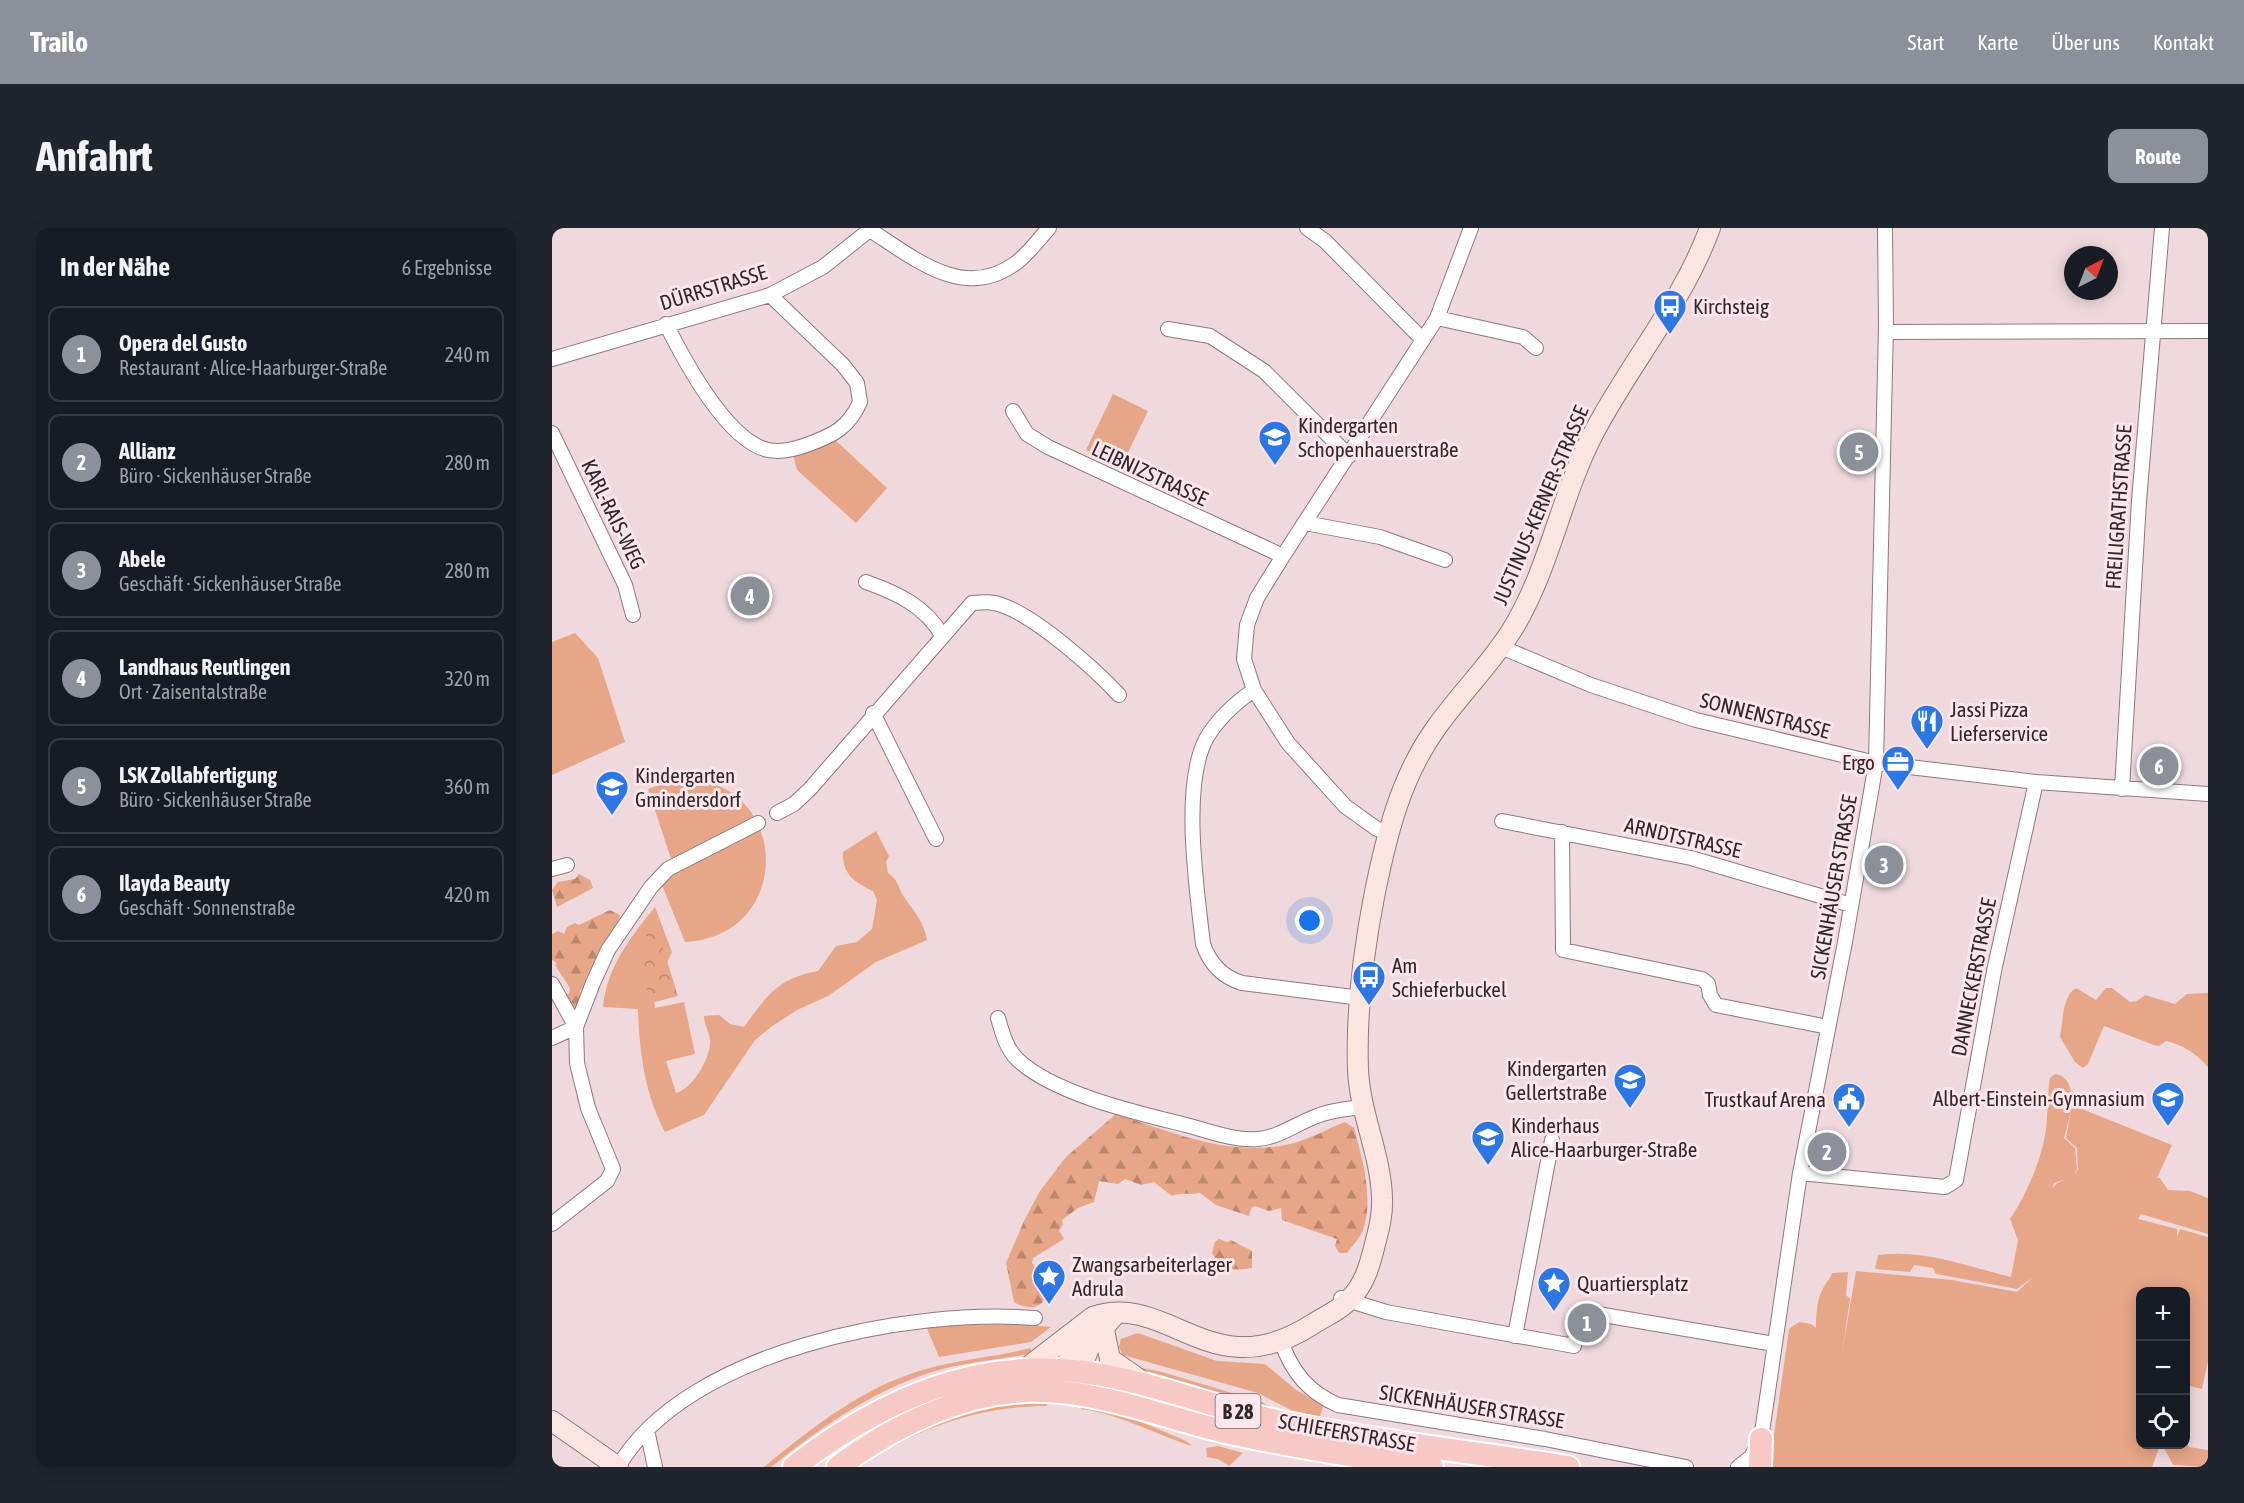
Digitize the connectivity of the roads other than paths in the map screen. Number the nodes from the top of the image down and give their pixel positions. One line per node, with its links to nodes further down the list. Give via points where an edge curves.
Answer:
1 (1049, 228): 7 (street, via 1014,265 985,279 967,280 932,269)
2 (1307, 228): 15 (street, via 1325,241)
3 (1471, 228): 9 (street)
4 (1710, 228): 27 (street, JUSTINUS-KERNER-STRASSE, via 1684,289 1622,383 1592,437 1534,588)
5 (1885, 228): 12 (street, SICKENHÄUSER STRASSE)
6 (2162, 228): 14 (street, FREILIGRATHSTRASSE)
7 (871, 229): 8 (street, DÜRRSTRASSE, via 823,267)
8 (770, 295): 10 (street, DÜRRSTRASSE); 10 (street, via 843,365 856,383 860,402 844,428 792,450 768,450 748,441 728,424)
9 (1437, 318): 15 (street); 16 (street, via 1523,337)
10 (666, 324): 17 (street, DÜRRSTRASSE)
11 (1168, 329): 20 (street, via 1210,336 1264,371)
12 (1886, 332): 14 (street); 31 (street, SICKENHÄUSER STRASSE)
13 (2208, 332): 14 (street)
14 (2153, 333): 33 (street, FREILIGRATHSTRASSE)
15 (1423, 340): 20 (street)
16 (1536, 348)
17 (552, 358)
18 (1013, 411): 22 (street, LEIBNIZSTRASSE, via 1027,434 1048,447)
19 (552, 433): 25 (street, KARL-RAIS-WEG, via 625,585)
20 (1349, 456): 21 (street)
21 (1305, 523): 22 (street); 23 (street, via 1380,537)
22 (1283, 556): 28 (street, via 1257,598 1247,625 1244,659)
23 (1445, 560)
24 (867, 582): 26 (street, via 902,595 934,621)
25 (633, 615)
26 (942, 635): 29 (street, via 972,603 1005,606 1081,660); 30 (street)
27 (1501, 647): 31 (street, SONNENSTRASSE, via 1591,685 1696,720); 39 (street, JUSTINUS-KERNER-STRASSE, via 1427,741 1403,788)
28 (1254, 690): 39 (street, via 1288,743 1345,806); 45 (street, via 1218,721 1198,762 1192,839 1203,944 1208,957 1229,979)
29 (1119, 695)
30 (873, 712): 35 (street, via 804,795); 40 (street)
31 (1876, 763): 32 (street, SONNENSTRASSE); 43 (street, SICKENHÄUSER STRASSE)
32 (2036, 782): 33 (street, SONNENSTRASSE); 52 (street, DANNECKERSTRASSE, via 1994,971 1956,1180 1946,1187)
33 (2122, 789): 34 (street, SONNENSTRASSE)
34 (2208, 794)
35 (777, 813)
36 (1502, 821): 38 (street, ARNDTSTRASSE)
37 (758, 823): 47 (street, via 677,862 651,887 608,950)
38 (1562, 832): 43 (street, ARNDTSTRASSE, via 1691,858); 48 (street, via 1563,950 1702,979 1716,1005)
39 (1388, 833): 45 (street, JUSTINUS-KERNER-STRASSE, via 1371,915)
40 (936, 839)
41 (567, 865): 42 (street)
42 (552, 869)
43 (1851, 905): 48 (street, SICKENHÄUSER STRASSE)
44 (552, 984): 47 (street)
45 (1360, 998): 50 (street, JUSTINUS-KERNER-STRASSE, via 1358,1061)
46 (998, 1018): 50 (street, via 1004,1039 1017,1058 1036,1073 1129,1110 1231,1137 1258,1139 1284,1132 1317,1115)
47 (576, 1027): 49 (street); 53 (street, via 581,1087 613,1169 607,1181)
48 (1828, 1027): 52 (street, SICKENHÄUSER STRASSE)
49 (552, 1038)
50 (1362, 1107): 54 (street, JUSTINUS-KERNER-STRASSE, via 1383,1200 1373,1251)
51 (1552, 1140): 59 (street)
52 (1800, 1173): 61 (street, SICKENHÄUSER STRASSE)
53 (552, 1224)
54 (1343, 1299): 59 (street); 60 (street, JUSTINUS-KERNER-STRASSE, via 1317,1321)
55 (1116, 1313): 57 (street); 58 (street, JUSTINUS-KERNER-STRASSE, via 1093,1317); 60 (street, JUSTINUS-KERNER-STRASSE, via 1140,1316 1221,1346 1257,1347)
56 (1035, 1318): 68 (street, via 966,1317 910,1322 806,1345 718,1381 684,1401)
57 (1104, 1330): 63 (street, via 1092,1343); 64 (street, via 1110,1359)
58 (1074, 1332): 62 (street, JUSTINUS-KERNER-STRASSE); 63 (street, via 1070,1354)
59 (1515, 1336): 61 (street, via 1574,1346 1580,1311)
60 (1281, 1341): 76 (street, SICKENHÄUSER STRASSE, via 1303,1382 1338,1405)
61 (1774, 1344): 69 (street, SICKENHÄUSER STRASSE)
62 (1024, 1370): 63 (main road, SCHIEFERSTRASSE / B 28); 72 (main road, SCHIEFERSTRASSE / B 28, via 984,1373 908,1397 844,1431)
63 (1078, 1373): 64 (main road, SCHIEFERSTRASSE / B 28); 65 (street); 66 (street)
64 (1148, 1386): 75 (main road, SCHIEFERSTRASSE / B 28, via 1244,1413 1329,1431)
65 (1052, 1392): 66 (main road, SCHIEFERSTRASSE / B 28); 73 (main road, SCHIEFERSTRASSE / B 28, via 1014,1392 939,1410 891,1433)
66 (1101, 1400): 74 (main road, SCHIEFERSTRASSE / B 28, via 1263,1440)
67 (552, 1421): 70 (street)
68 (648, 1430): 70 (street); 71 (street)
69 (1761, 1439): 77 (street, SICKENHÄUSER STRASSE, via 1751,1457); 78 (main road)
70 (618, 1467)
71 (655, 1467)
72 (794, 1467)
73 (838, 1467)
74 (1432, 1467)
75 (1568, 1467)
76 (1686, 1467)
77 (1738, 1467)
78 (1760, 1467)

